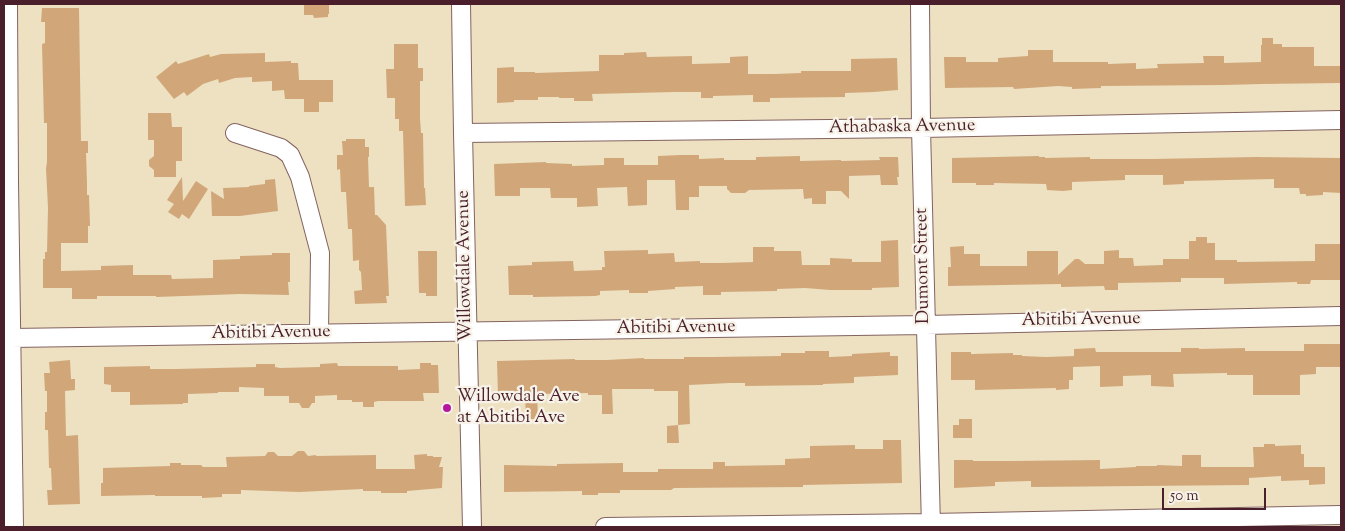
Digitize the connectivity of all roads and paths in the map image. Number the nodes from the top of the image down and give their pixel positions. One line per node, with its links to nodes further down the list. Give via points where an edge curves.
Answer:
1 (8, 4): 4 (street)
2 (461, 4): 8 (street, Willowdale Avenue)
3 (920, 4): 6 (street, Dumont Street)
4 (6, 77): 13 (street)
5 (1341, 120): 6 (street, Athabaska Avenue)
6 (921, 128): 8 (street, Athabaska Avenue); 10 (street, Dumont Street)
7 (235, 133): 12 (street, via 290,154 300,177 320,253)
8 (463, 133): 11 (street, Willowdale Avenue)
9 (1341, 316): 10 (street, Abitibi Avenue)
10 (925, 325): 11 (street, Abitibi Avenue); 15 (street, Dumont Street)
11 (467, 332): 12 (street, Abitibi Avenue); 17 (street, Willowdale Avenue)
12 (319, 333): 13 (street, Abitibi Avenue)
13 (11, 338): 16 (street)
14 (1341, 515): 15 (street)
15 (931, 525): 18 (street)
16 (14, 527)
17 (472, 527)
18 (605, 527)

